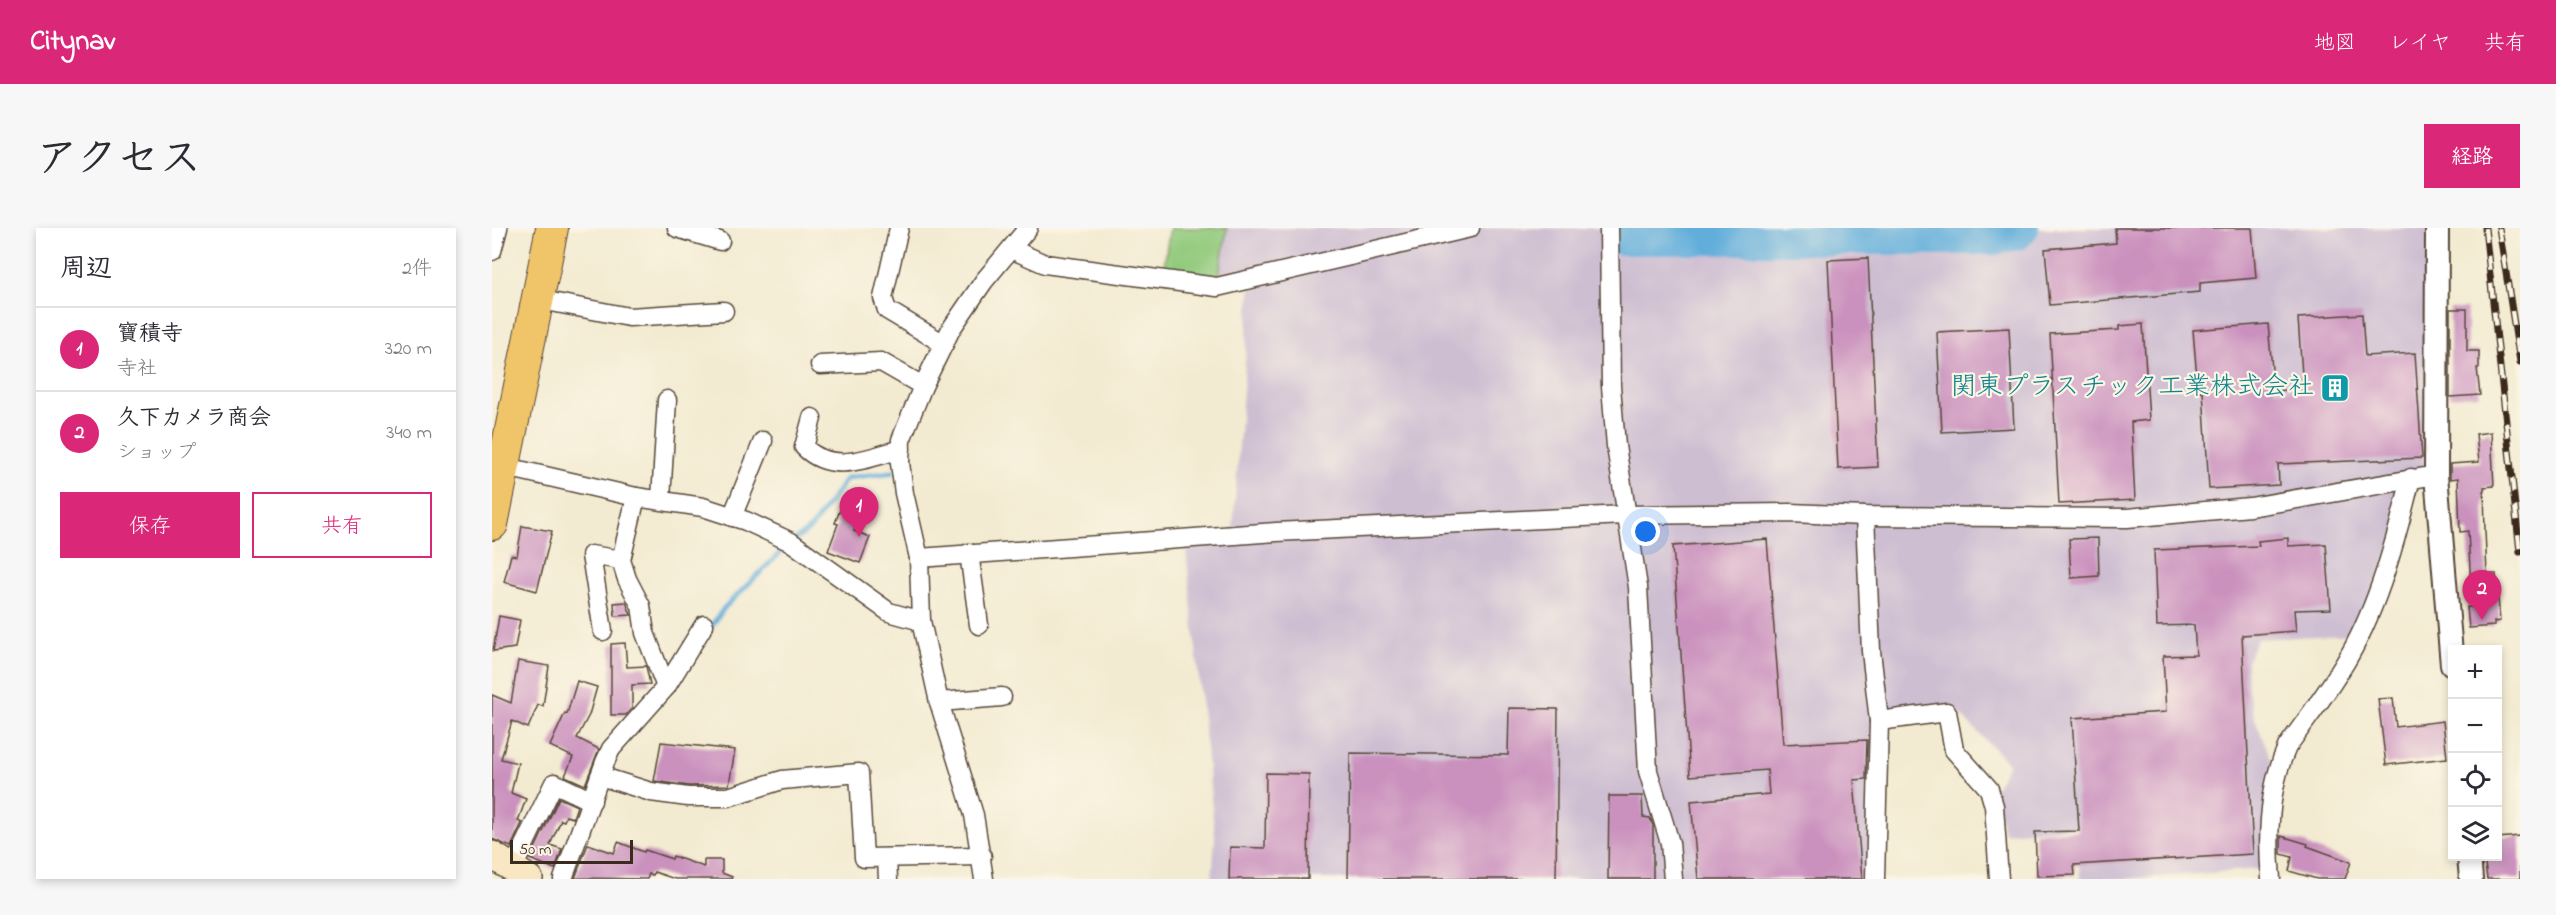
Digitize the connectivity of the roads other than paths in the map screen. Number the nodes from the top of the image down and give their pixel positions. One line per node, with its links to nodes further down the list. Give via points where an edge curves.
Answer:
1 (497, 228): 11 (street)
2 (552, 228): 12 (highway)
3 (677, 228): 9 (street)
4 (899, 228): 14 (street, via 883,298 887,310)
5 (1028, 228): 10 (street)
6 (1470, 228): 10 (street, via 1217,287 1045,264)
7 (1609, 228): 26 (street, via 1611,386)
8 (2437, 228): 22 (street)
9 (720, 241)
10 (1011, 249): 14 (street, via 957,319)
11 (492, 251)
12 (536, 299): 13 (street, via 630,317); 21 (highway)
13 (724, 311)
14 (944, 344): 16 (street)
15 (820, 365): 16 (street, via 881,362)
16 (923, 386): 20 (street)
17 (667, 400): 25 (street)
18 (812, 418): 20 (street, via 804,447 812,456 843,464)
19 (763, 441): 28 (street)
20 (901, 449): 31 (street, via 904,493)
21 (502, 466): 24 (street); 29 (highway)
22 (2436, 475): 23 (street); 37 (street)
23 (2411, 478): 27 (street, via 2250,507 2127,518); 54 (street, via 2398,531 2363,630 2280,763 2269,845)
24 (636, 498): 25 (street); 32 (street)
25 (661, 499): 28 (street)
26 (1626, 515): 27 (street); 30 (street, via 1276,532); 51 (street, via 1638,587 1648,771 1670,843)
27 (1865, 516): 41 (street, via 1871,651)
28 (732, 517): 33 (street, via 791,542 889,612)
29 (492, 524)
30 (969, 553): 31 (street); 35 (street)
31 (919, 558): 33 (street)
32 (621, 560): 36 (street, via 591,555); 38 (street, via 641,606 645,633)
33 (921, 621): 40 (street)
34 (704, 625): 38 (street)
35 (979, 625)
36 (603, 631)
37 (2450, 645)
38 (666, 687): 42 (street, via 611,749)
39 (1002, 697): 40 (street)
40 (939, 702): 44 (street, via 974,815)
41 (1879, 721): 52 (street); 53 (street, via 1947,712 1954,750 1989,789 1994,806)
42 (600, 776): 43 (street); 45 (street, via 651,792 728,797 782,780 859,772 864,858)
43 (592, 801): 47 (street, via 554,783); 48 (street)
44 (982, 856): 45 (street); 50 (street)
45 (887, 858): 49 (street)
46 (2469, 861): 55 (street)
47 (511, 868)
48 (563, 879)
49 (888, 879)
50 (984, 879)
51 (1673, 879)
52 (1875, 879)
53 (1999, 879)
54 (2271, 879)
55 (2471, 879)

